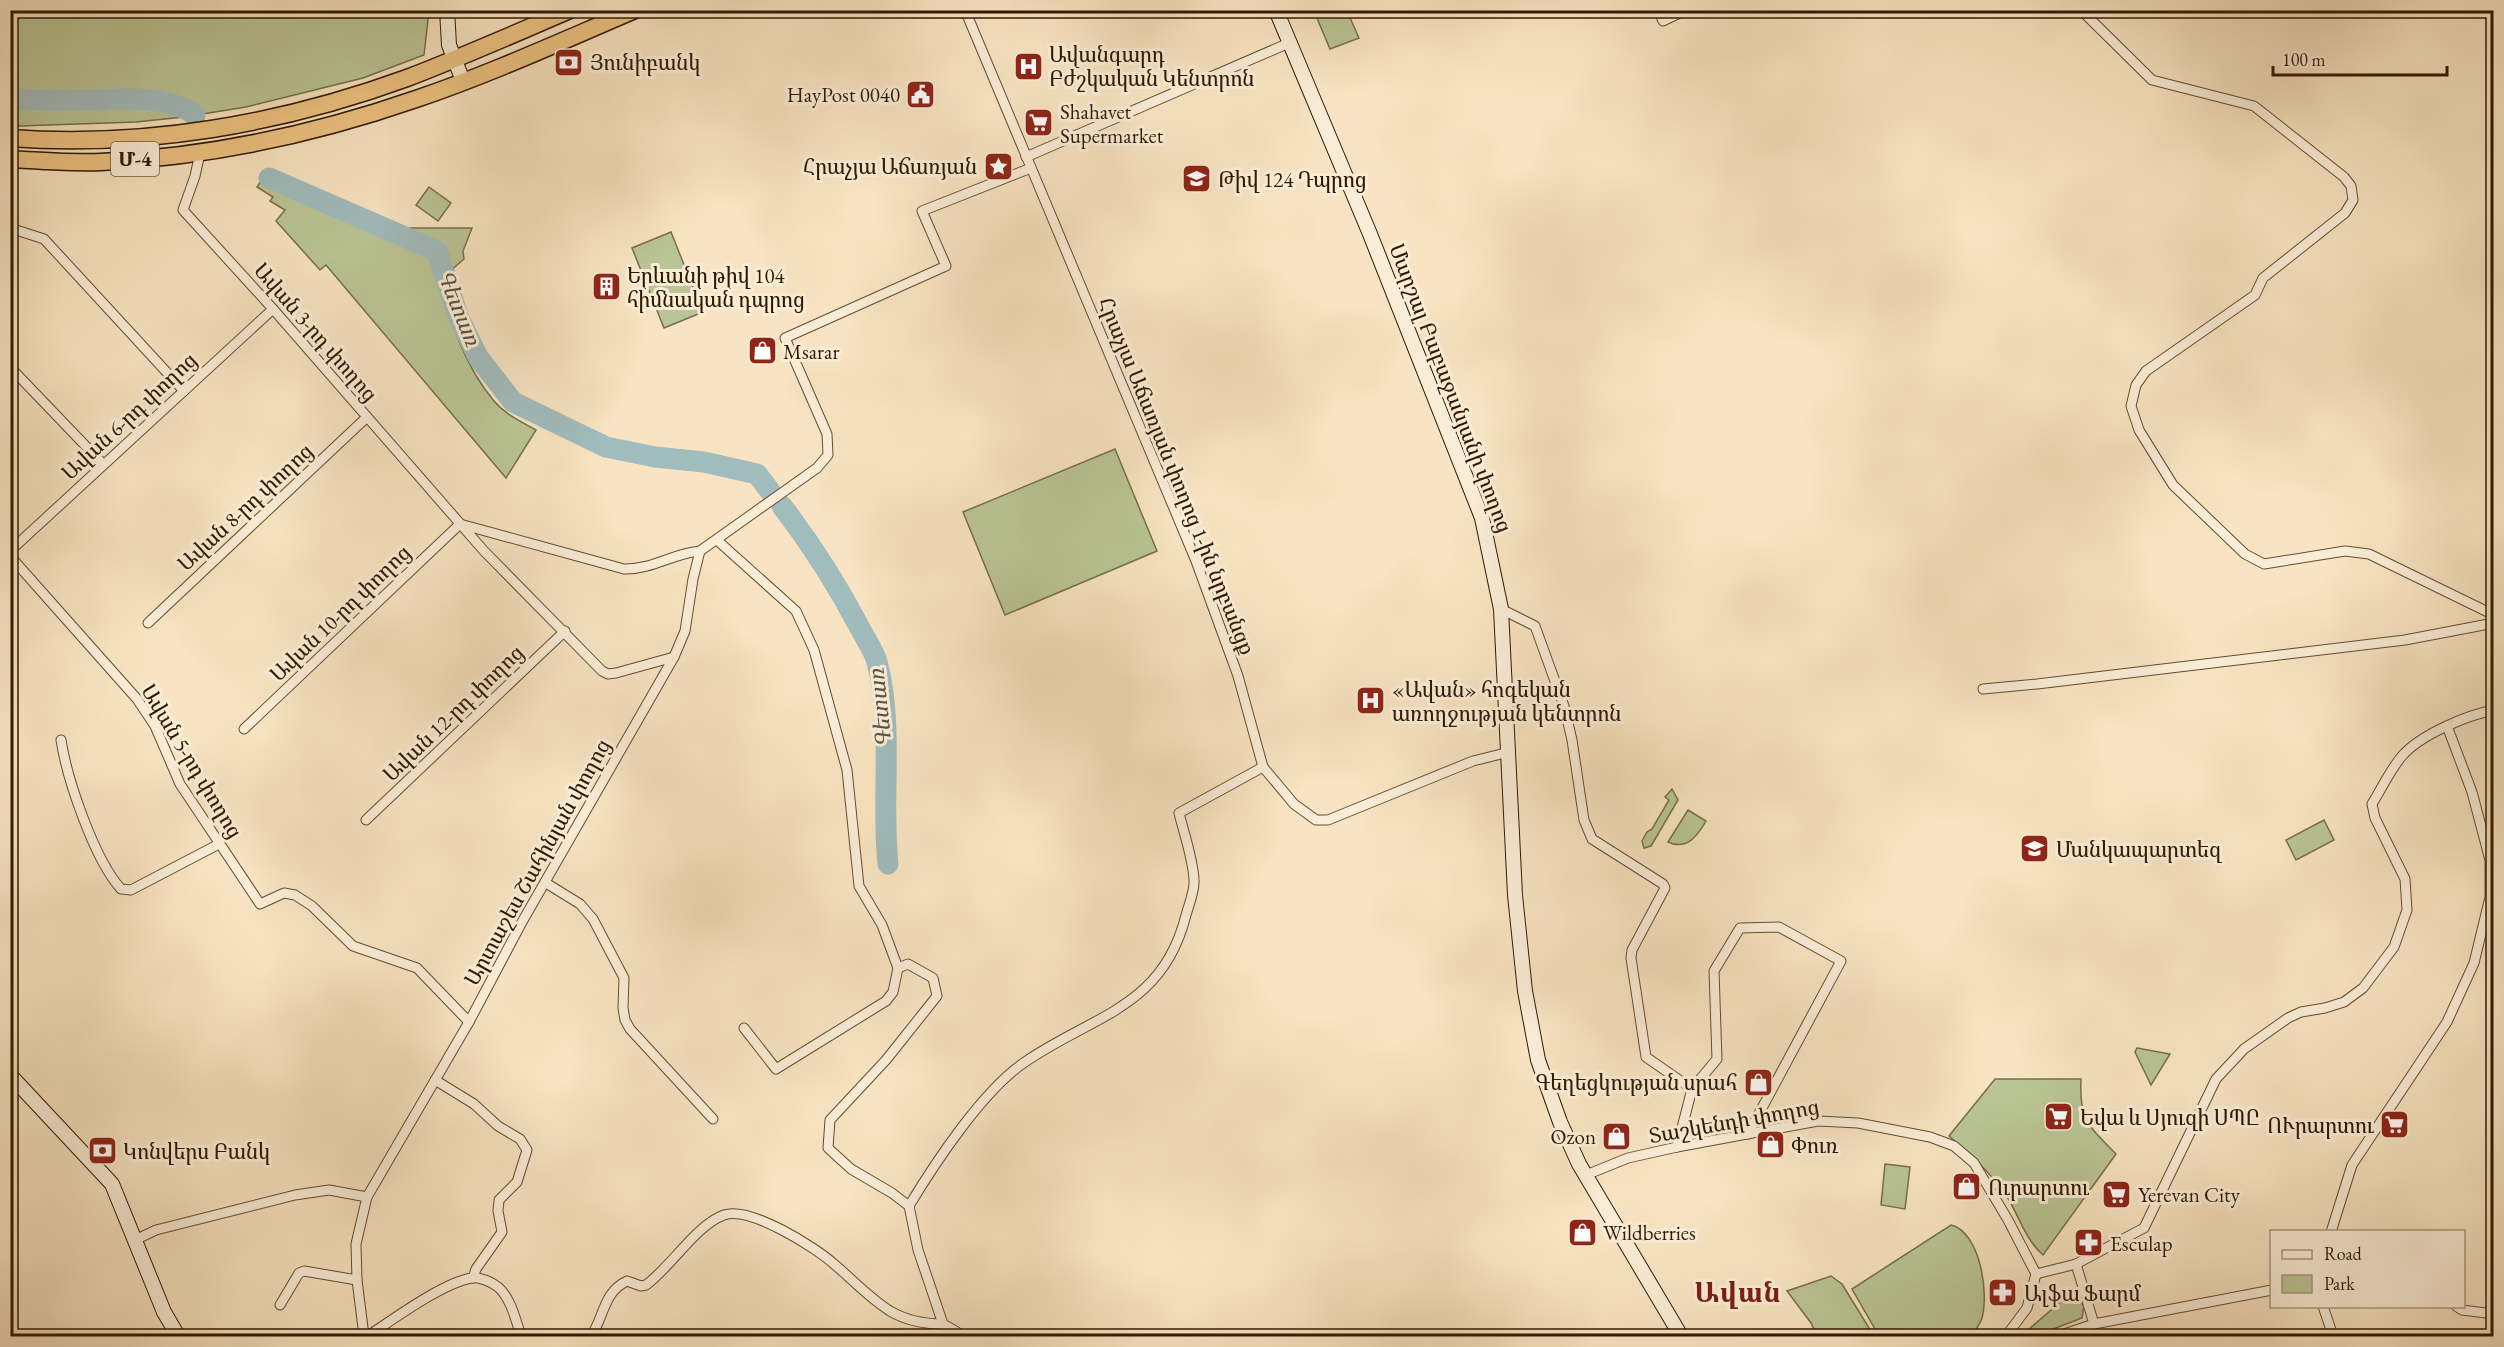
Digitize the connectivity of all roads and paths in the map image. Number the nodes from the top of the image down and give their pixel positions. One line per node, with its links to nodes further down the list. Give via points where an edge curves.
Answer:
1 (447, 10): 10 (main road, via 449,45)
2 (570, 10): 10 (highway, Մ-4)
3 (635, 10): 11 (highway, Մ-4)
4 (965, 10): 14 (street, Հրաչյա Աճառյան փողոց 1-ին նրբանցք)
5 (1276, 10): 9 (main road, Մարշալ Բաբաջանյանի փողոց)
6 (1658, 10): 7 (street, via 1663,21)
7 (1686, 10)
8 (2081, 10): 29 (street, via 2152,80 2254,106 2351,186 2353,200 2345,213 2264,278 2255,294 2146,371 2136,385 2131,406 2139,430 2173,485 2245,554 2264,564 2345,551 2369,554)
9 (1289, 43): 14 (street); 28 (main road, Մարշալ Բաբաջանյանի փողոց, via 1370,234 1482,518)
10 (455, 59): 11 (main road); 12 (highway, Մ-4, via 306,109 199,132 114,141)
11 (463, 81): 13 (highway, Մ-4, via 363,116 258,143)
12 (10, 138)
13 (200, 153): 15 (highway, Մ-4, via 100,162); 18 (street, Ավան 3-րդ փողոց, via 183,210)
14 (1026, 157): 16 (street, Հրաչյա Աճառյան փողոց 1-ին նրբանցք)
15 (10, 159)
16 (1030, 168): 24 (street, via 922,211 946,266 785,338 827,434 828,454 817,468); 40 (street, Հրաչյա Աճառյան փողոց 1-ին նրբանցք, via 1196,561 1238,676)
17 (10, 228): 20 (street, via 44,239)
18 (273, 309): 20 (street, Ավան 6-րդ փողոց); 21 (street, Ավան 3-րդ փողոց)
19 (10, 367): 22 (street)
20 (184, 391): 22 (street, Ավան 6-րդ փողոց)
21 (367, 417): 23 (street, Ավան 3-րդ փողոց); 30 (street, Ավան 8-րդ փողոց)
22 (103, 464): 25 (street, Ավան 6-րդ փողոց)
23 (459, 524): 26 (street, via 624,569 648,566 686,552); 32 (street, Ավան 3-րդ փողոց); 37 (street, Ավան 10-րդ փողոց)
24 (718, 541): 26 (street); 44 (street, via 796,611 814,650 847,770 859,886 882,925)
25 (10, 551)
26 (700, 552): 33 (street, Արտաշես Շահինյան փողոց, via 685,631)
27 (10, 556): 42 (street, Ավան 5-րդ փողոց, via 137,699 155,726 180,784)
28 (1501, 609): 39 (main road, Մարշալ Բաբաջանյանի փողոց); 49 (street, via 1535,626 1564,706 1584,819 1592,839 1665,888 1631,957 1646,1057)
29 (2493, 615)
30 (148, 623)
31 (2493, 623): 34 (street, via 2405,640)
32 (565, 631): 33 (street, Ավան 3-րդ փողոց, via 608,674); 41 (street, Ավան 12-րդ փողոց)
33 (674, 657): 43 (street, Արտաշես Շահինյան փողոց)
34 (1983, 689)
35 (2493, 710): 36 (street)
36 (2447, 726): 56 (street, via 2472,792 2490,860 2490,897 2474,963 2447,1022 2352,1165); 58 (street, via 2405,752 2372,804 2405,879 2407,910 2394,947 2363,988 2344,1002 2288,1018 2244,1049 2216,1079 2144,1228)
37 (244, 729)
38 (61, 740): 42 (street, via 88,833 121,889 131,890)
39 (1509, 752): 40 (street, via 1473,761 1328,820 1316,820 1294,804); 53 (main road, Մարշալ Բաբաջանյանի փողոց, via 1515,895 1525,991 1538,1060 1560,1122)
40 (1263, 766): 55 (street, via 1179,813 1195,881 1182,932 1157,978 1117,1011 1024,1062 994,1088 942,1155)
41 (366, 820)
42 (219, 844): 45 (street, Ավան 5-րդ փողոց, via 260,904 284,893 296,895 353,946 417,968)
43 (546, 883): 45 (street, Արտաշես Շահինյան փողոց); 50 (street, via 586,910 624,978 623,1008 630,1029)
44 (898, 968): 46 (street, via 893,992 886,1000 777,1069); 55 (street, via 908,964 933,978 937,996 906,1037 830,1120 828,1148 851,1169)
45 (469, 1022): 48 (street, Արտաշես Շահինյան փողոց)
46 (744, 1028)
47 (10, 1075): 57 (main road, via 112,1184)
48 (435, 1080): 54 (street, Արտաշես Շահինյան փողոց); 60 (street, via 474,1104 520,1139 527,1150 517,1182 499,1200 502,1232)
49 (1692, 1089): 51 (street, via 1717,1059 1714,970 1740,928 1779,927 1841,961); 52 (street)
50 (713, 1119)
51 (1748, 1134): 52 (street, Տաշկենդի փողոց); 59 (street, Տաշկենդի փողոց, via 1818,1121 1930,1137 1954,1146 1982,1174)
52 (1677, 1147): 53 (street, Տաշկենդի փողոց, via 1629,1158)
53 (1586, 1175): 74 (main road, Մարշալ Բաբաջանյանի փողոց)
54 (367, 1197): 57 (street, via 329,1190 295,1195 156,1230); 61 (street, Արտաշես Շահինյան փողոց, via 356,1244)
55 (909, 1206): 67 (street, via 918,1250)
56 (2332, 1230)
57 (135, 1240): 69 (main road)
58 (2076, 1264): 59 (street); 68 (street)
59 (2036, 1274): 75 (street, via 2027,1308)
60 (472, 1278): 70 (street, via 419,1302); 71 (street, via 489,1281 503,1292)
61 (357, 1280): 63 (street, via 301,1272); 70 (street, Արտաշես Շահինյան փողոց)
62 (2270, 1290): 68 (street)
63 (280, 1305)
64 (2325, 1308): 77 (street)
65 (2459, 1308): 66 (street)
66 (2493, 1314)
67 (943, 1324): 72 (street, via 921,1323 891,1312 817,1251 772,1225 731,1214 714,1221 646,1285 627,1281 616,1289 604,1305); 73 (street)
68 (2094, 1324): 76 (street)
69 (178, 1336)
70 (366, 1336)
71 (521, 1336)
72 (591, 1336)
73 (961, 1336)
74 (1681, 1336)
75 (2006, 1336)
76 (2058, 1336)
77 (2333, 1336)

